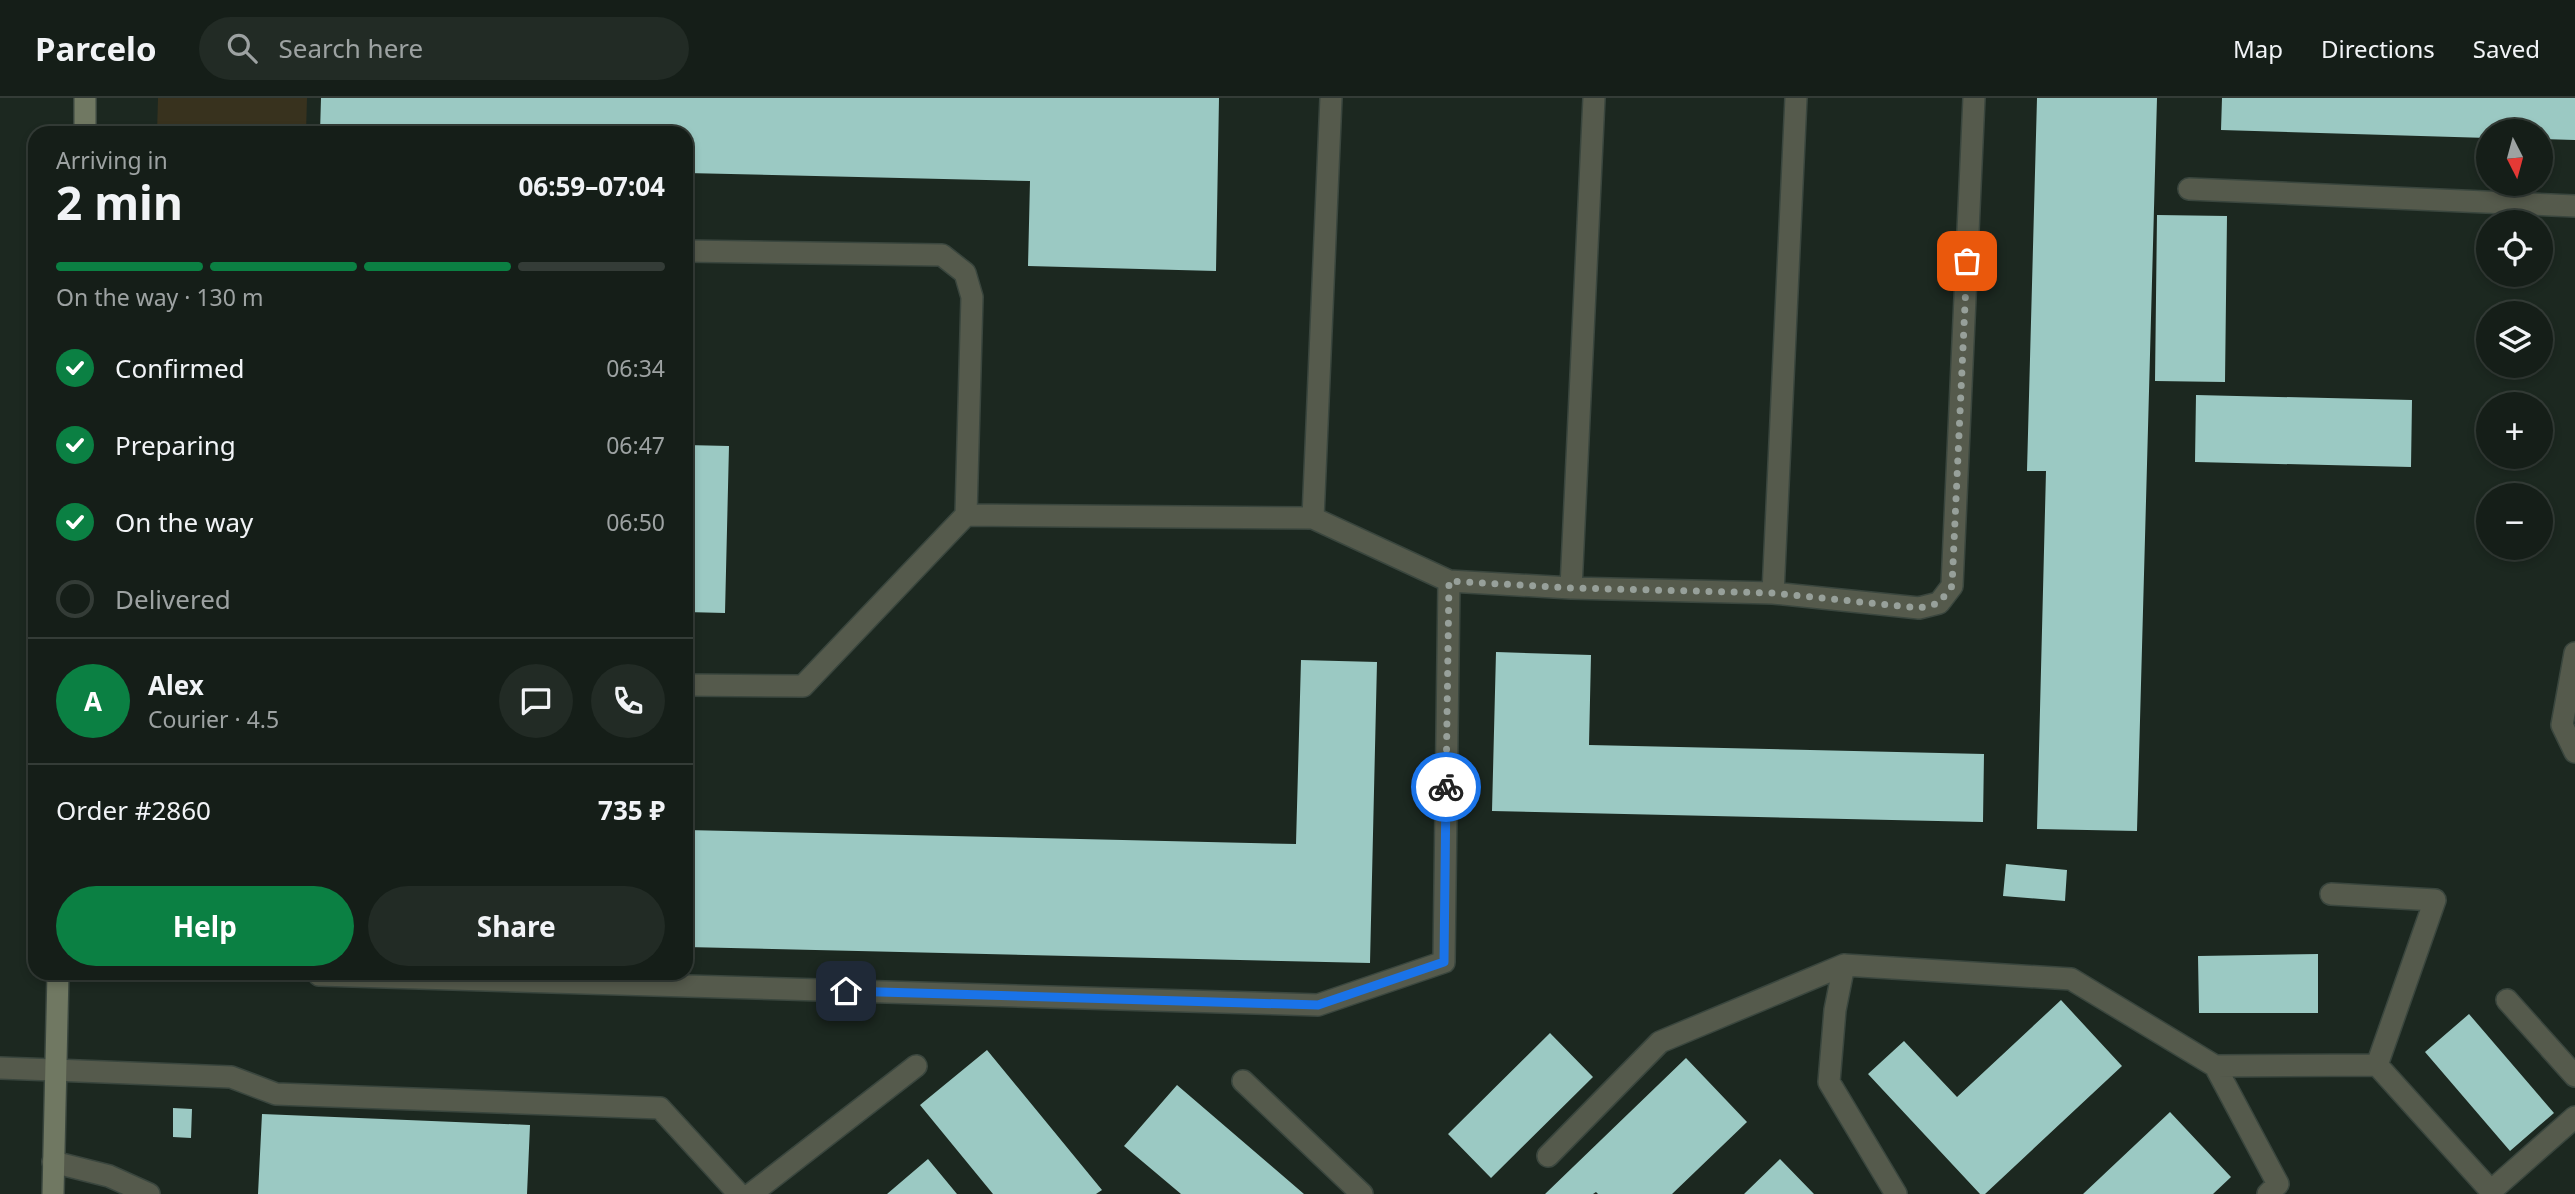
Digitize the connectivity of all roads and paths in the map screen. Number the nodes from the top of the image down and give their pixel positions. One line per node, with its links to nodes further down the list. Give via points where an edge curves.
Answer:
1 (85, 98): 6 (main road)
2 (1331, 98): 11 (street)
3 (1594, 98): 13 (street)
4 (1796, 98): 14 (street)
5 (1974, 98): 14 (street, via 1952,586 1939,603 1919,608)
6 (85, 126)
7 (2189, 189): 8 (street)
8 (2575, 206)
9 (693, 251): 10 (street, via 942,255 965,273 972,297)
10 (966, 515): 11 (street); 16 (street, via 803,687)
11 (1313, 518): 12 (street)
12 (1449, 581): 13 (street); 21 (street, via 1444,962 1318,1005)
13 (1571, 588): 14 (street)
14 (1773, 593)
15 (2575, 653): 17 (street, via 2562,725)
16 (693, 685)
17 (2575, 752)
18 (2332, 894): 23 (street, via 2435,900)
19 (1844, 965): 25 (street, via 2071,979); 31 (street, via 1660,1042); 39 (street, via 1829,1082)
20 (58, 980): 27 (main road)
21 (486, 980)
22 (2507, 1000): 28 (street)
23 (2377, 1065): 25 (street); 33 (street)
24 (916, 1066): 37 (street)
25 (2215, 1066): 40 (street, via 2278,1184)
26 (0, 1068): 27 (street)
27 (54, 1070): 32 (main road); 36 (street, via 231,1077 276,1094 660,1108)
28 (2575, 1076)
29 (1243, 1081): 38 (street)
30 (2575, 1117): 33 (street)
31 (1548, 1156)
32 (52, 1162): 34 (main road); 35 (street, via 109,1176)
33 (2490, 1192)
34 (53, 1194)
35 (149, 1194)
36 (739, 1194)
37 (751, 1194)
38 (1362, 1194)
39 (1896, 1194)
40 (2268, 1194)

